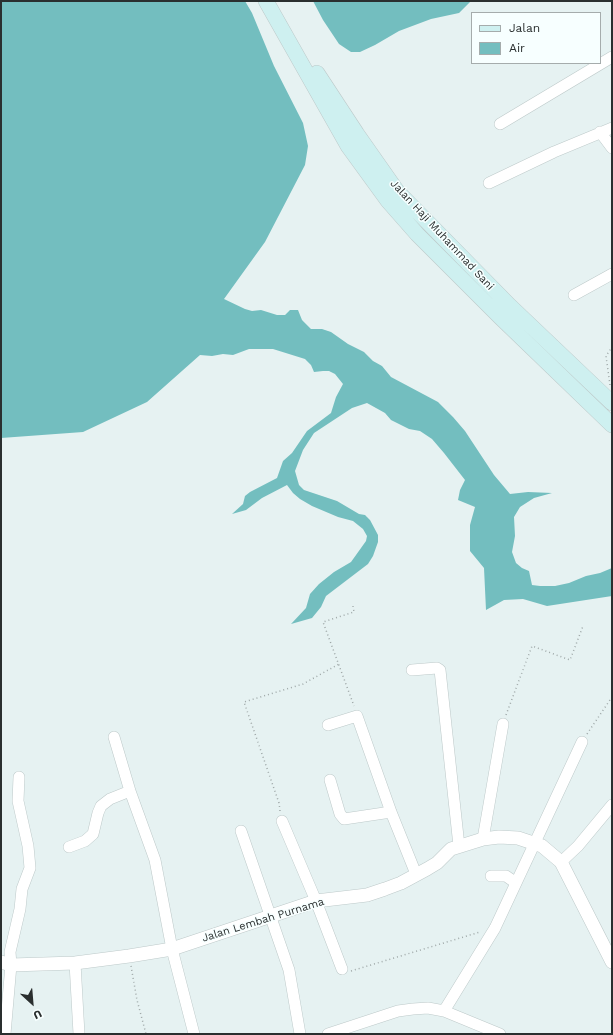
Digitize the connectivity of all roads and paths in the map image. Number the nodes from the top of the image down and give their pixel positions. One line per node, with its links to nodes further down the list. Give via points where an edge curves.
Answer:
1 (266, 1): 6 (main road)
2 (276, 1): 6 (main road, Jalan Haji Muhammad Sani)
3 (612, 57): 4 (street)
4 (601, 62)
5 (592, 66): 7 (street)
6 (312, 73): 16 (main road, Jalan Haji Muhammad Sani, via 397,190 510,306); 17 (main road, Jalan Haji Muhammad Sani, via 330,116 388,202 500,317)
7 (500, 124)
8 (612, 128): 9 (street)
9 (600, 132): 10 (street); 11 (street)
10 (612, 148)
11 (489, 183)
12 (612, 274): 13 (street)
13 (574, 295)
14 (612, 347): 15 (path, via 606,356)
15 (611, 387)
16 (612, 403)
17 (609, 416)
18 (353, 606): 20 (path, via 354,612 324,622)
19 (584, 626): 24 (path, via 570,660 532,646)
20 (339, 664): 23 (path); 33 (path, via 303,684 244,702 279,803)
21 (412, 670): 38 (street, via 440,670)
22 (612, 697): 27 (path)
23 (357, 716): 25 (street); 32 (street)
24 (503, 724): 35 (street)
25 (328, 725)
26 (114, 737): 30 (street)
27 (582, 742): 36 (street)
28 (20, 777): 50 (street, via 18,801 30,868 22,889)
29 (330, 780): 32 (street, via 340,814 344,819)
30 (130, 791): 37 (street, via 110,799 101,806 93,834 85,841); 46 (street, via 155,860)
31 (612, 805): 39 (street, via 578,846)
32 (391, 812): 40 (street)
33 (282, 821): 43 (street)
34 (241, 831): 44 (street)
35 (483, 839): 36 (street, Jalan Lembah Purnama, via 518,838); 38 (street, Jalan Lembah Purnama)
36 (534, 843): 39 (street, Jalan Lembah Purnama, via 542,846); 42 (street)
37 (69, 846)
38 (458, 846): 40 (street, Jalan Lembah Purnama, via 428,869)
39 (561, 862): 48 (street, Jalan Lembah Purnama)
40 (416, 874): 43 (street, Jalan Lembah Purnama, via 401,883 367,895)
41 (491, 876): 42 (street, via 506,876)
42 (516, 882): 45 (street)
43 (316, 901): 44 (street, Jalan Lembah Purnama); 51 (street)
44 (271, 916): 46 (street, Jalan Lembah Purnama); 57 (street, via 289,970)
45 (495, 928): 51 (path, via 353,971); 52 (street)
46 (172, 949): 47 (street, Jalan Lembah Purnama); 56 (street)
47 (129, 956): 49 (street, Jalan Lembah Purnama); 55 (path)
48 (612, 962)
49 (75, 963): 50 (street, Jalan Lembah Purnama); 54 (street)
50 (6, 964): 53 (street)
51 (342, 969)
52 (444, 1011): 58 (street, via 428,1008 398,1011); 59 (street)
53 (5, 1034)
54 (79, 1034)
55 (146, 1034)
56 (194, 1034)
57 (300, 1034)
58 (328, 1034)
59 (500, 1034)

